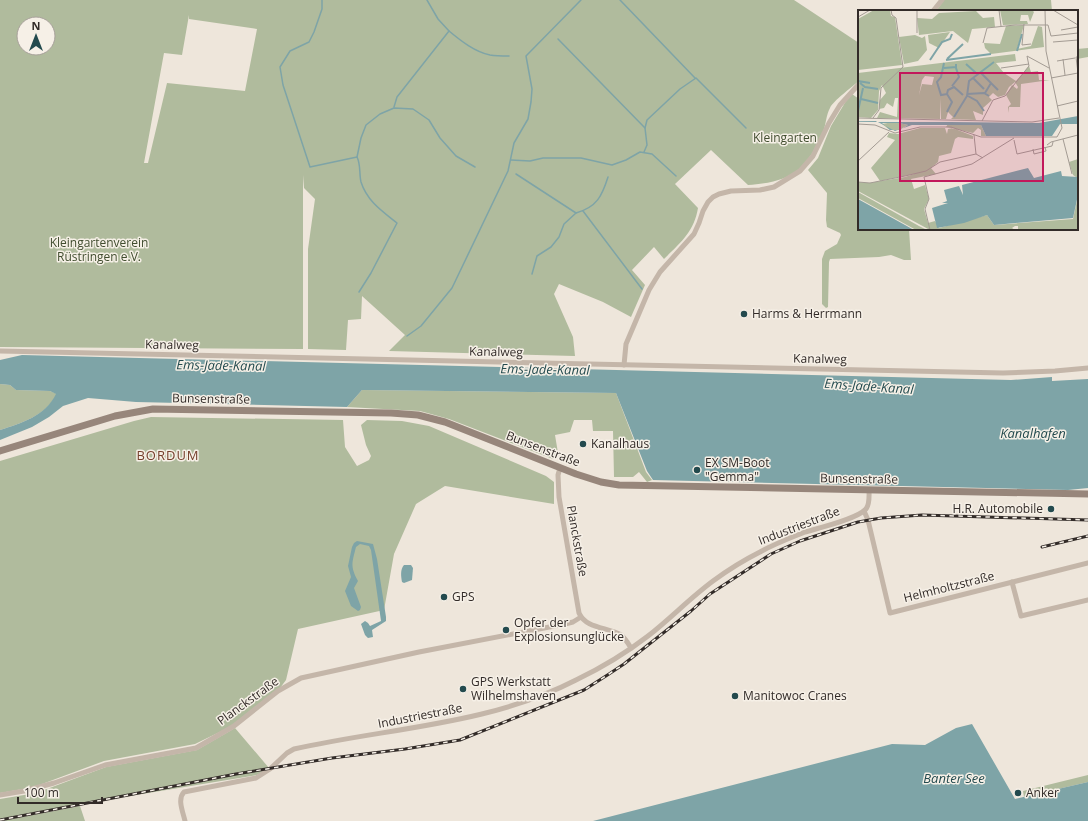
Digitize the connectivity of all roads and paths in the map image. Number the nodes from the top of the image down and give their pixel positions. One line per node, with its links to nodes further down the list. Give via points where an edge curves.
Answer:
1 (942, 0): 2 (street)
2 (934, 10)
3 (858, 85): 5 (street, via 840,105 813,156 800,171 774,187 732,191 713,197 708,202 694,234 660,272 649,290 626,344)
4 (0, 351): 5 (street, Kanalweg)
5 (624, 365): 6 (street, Kanalweg, via 1003,373)
6 (1088, 368)
7 (0, 451): 8 (street, Bunsenstraße, via 115,416 152,409 391,413 418,415 445,422)
8 (560, 468): 9 (street, Bunsenstraße, via 619,485); 15 (street, Planckstraße, via 559,497)
9 (869, 490): 10 (street, Bunsenstraße); 11 (street, via 869,504)
10 (1088, 494)
11 (864, 510): 13 (street, Helmholtzstraße, via 890,612); 16 (street, Industriestraße, via 802,533 748,558 712,581)
12 (1088, 563): 13 (street, Helmholtzstraße)
13 (1012, 582): 14 (street, Helmholtzstraße, via 1021,616)
14 (1088, 600)
15 (581, 617): 16 (street, via 590,624 622,636); 17 (street, Planckstraße, via 566,624 301,678 278,691 234,726 196,748 105,764 54,783)
16 (631, 648): 18 (street, Industriestraße, via 550,693 494,711 294,749 256,778 184,792 180,801)
17 (0, 795)
18 (186, 821)

